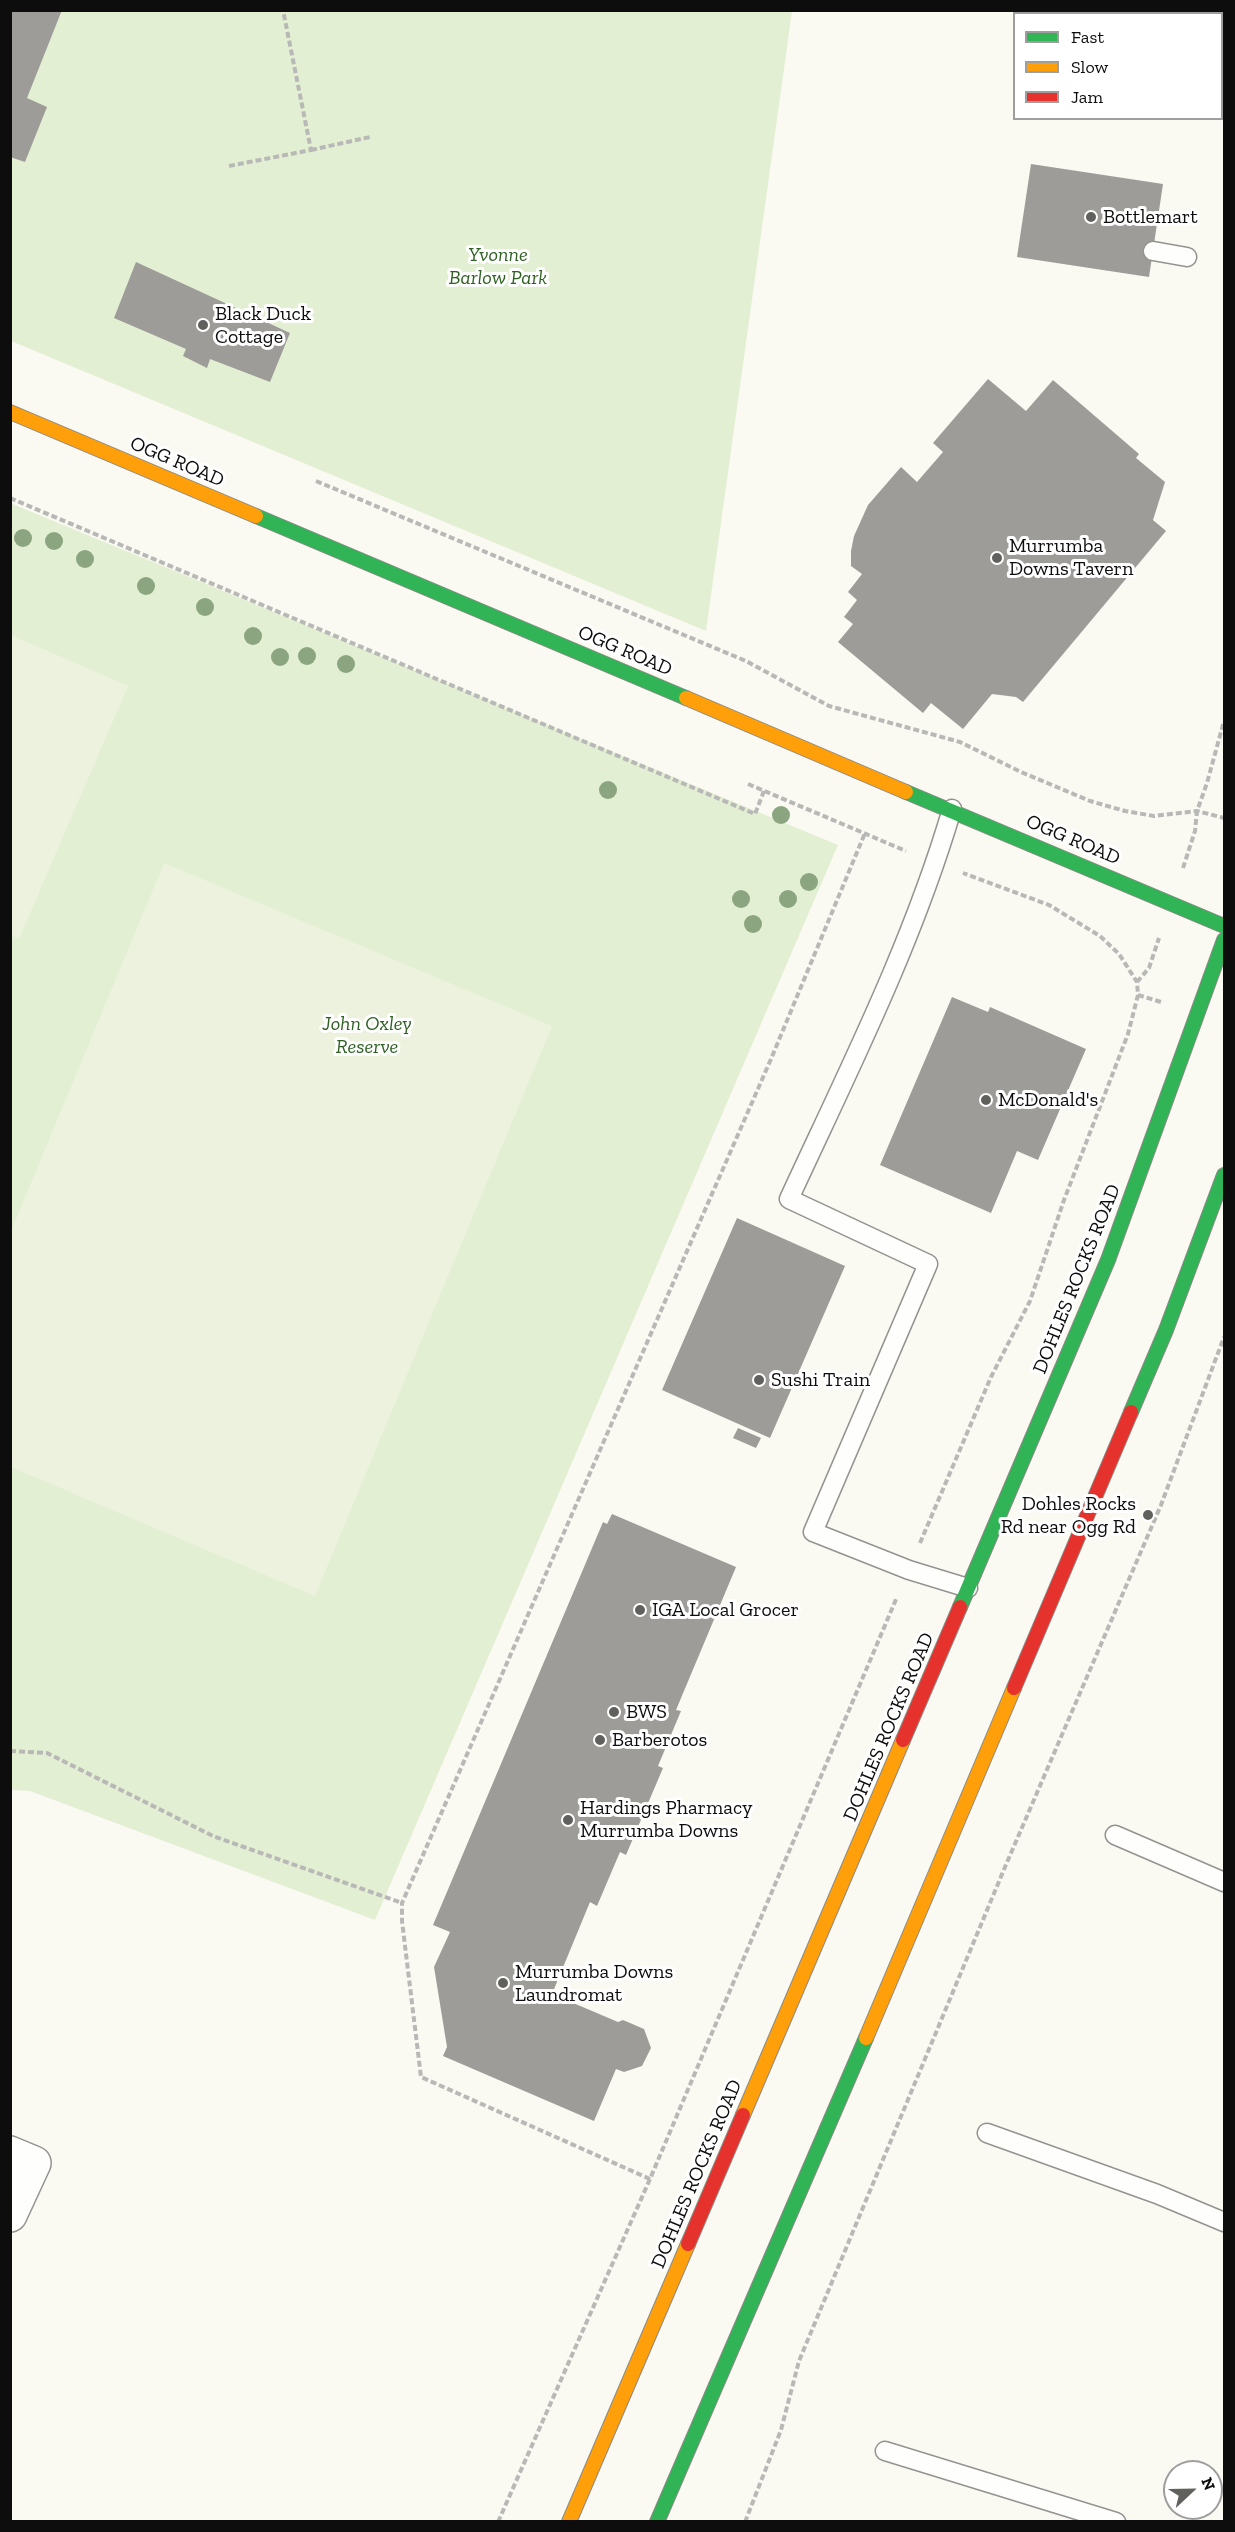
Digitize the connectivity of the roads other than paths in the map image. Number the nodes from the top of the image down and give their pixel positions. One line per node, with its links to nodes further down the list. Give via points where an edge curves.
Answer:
1 (1153, 251): 2 (lane)
2 (1186, 258)
3 (10, 412): 4 (main road, OGG ROAD)
4 (951, 809): 5 (main road, OGG ROAD); 8 (lane, via 936,863 897,963 789,1199 928,1264 813,1532 909,1570)
5 (1224, 926)
6 (1224, 940): 8 (main road, DOHLES ROCKS ROAD, via 1108,1260)
7 (1224, 1175): 17 (main road, via 1147,1374)
8 (968, 1588): 16 (main road, DOHLES ROCKS ROAD)
9 (1115, 1835): 10 (lane)
10 (1224, 1882)
11 (987, 2133): 14 (lane)
12 (10, 2153): 13 (street, via 33,2163)
13 (10, 2215)
14 (1224, 2222)
15 (885, 2451): 18 (lane)
16 (569, 2522)
17 (657, 2522)
18 (1116, 2522)

